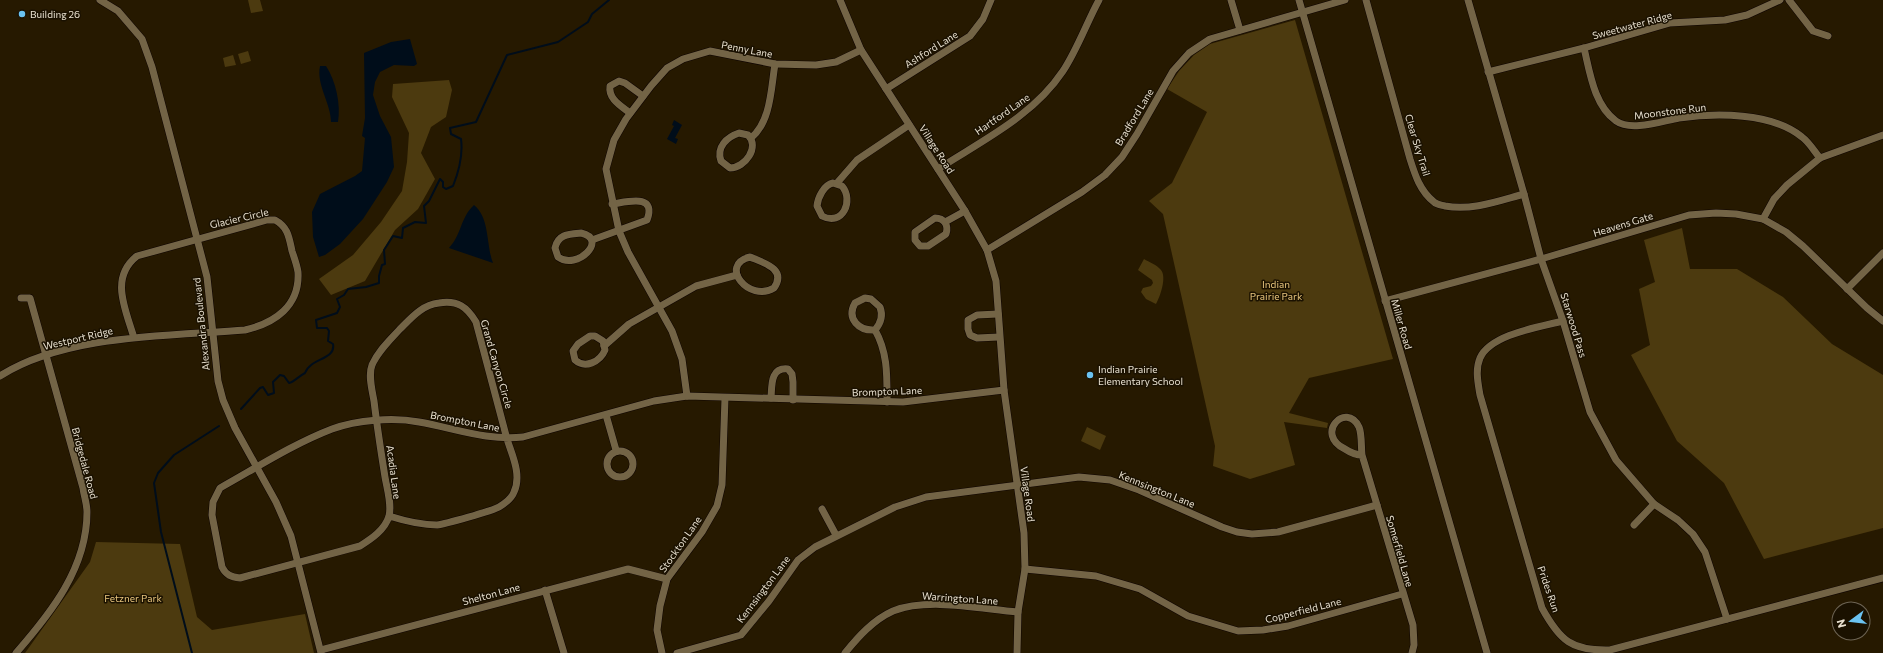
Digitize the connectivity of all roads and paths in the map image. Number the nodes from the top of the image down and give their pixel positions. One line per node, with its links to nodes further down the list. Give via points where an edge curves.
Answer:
1 (100, 0): 34 (street, Alexandra Boulevard, via 118,11 142,39 152,66)
2 (840, 0): 16 (street, Village Road)
3 (991, 0): 19 (street, Ashford Lane, via 983,19 970,36)
4 (1099, 0): 26 (street, Hartford Lane, via 1064,70 1046,94 1021,116)
5 (1231, 0): 13 (street)
6 (1299, 0): 12 (street, Miller Road)
7 (1345, 0): 12 (street, Bradford Lane)
8 (1366, 0): 28 (street, Clear Sky Trail, via 1410,159 1417,181 1426,194 1435,204 1459,208 1479,206)
9 (1468, 0): 18 (street, Starwood Pass)
10 (1780, 0): 15 (street, Sweetwater Ridge, via 1747,15 1725,20 1670,23)
11 (1789, 0): 14 (street, via 1813,31)
12 (1302, 12): 13 (street, Bradford Lane); 42 (street, Miller Road)
13 (1240, 30): 36 (street, Bradford Lane, via 1210,38 1189,53 1173,71 1122,157 1105,175 1082,192)
14 (1828, 36)
15 (1584, 48): 18 (street, Sweetwater Ridge); 25 (street, Moonstone Run, via 1601,106 1617,122 1646,125 1678,118 1720,115 1758,119 1782,125 1802,137)
16 (861, 50): 17 (street, Penny Lane, via 827,64); 19 (street, Village Road)
17 (775, 64): 20 (street, Penny Lane, via 710,51 684,59 667,68); 24 (street, via 765,117 757,133)
18 (1488, 72): 28 (street, Starwood Pass)
19 (886, 89): 22 (street, Village Road)
20 (643, 96): 21 (street, Penny Lane); 21 (street, via 625,83 618,81 610,86 612,98)
21 (630, 113): 29 (street, Penny Lane, via 614,140 606,169)
22 (909, 125): 26 (street, Village Road); 27 (street, via 857,160)
23 (1883, 135): 25 (street)
24 (751, 138): 24 (street, via 744,133 735,134 721,145 721,161 730,168 741,166 753,147)
25 (1820, 158): 31 (street, via 1774,198)
26 (938, 169): 30 (street, Village Road)
27 (837, 183): 27 (street, via 828,184 818,200 819,212 827,219 838,218 845,209 845,189)
28 (1524, 194): 38 (street, Starwood Pass)
29 (612, 204): 33 (street, Penny Lane); 33 (street, via 640,200 645,202 650,214 647,220)
30 (965, 212): 32 (street); 36 (street, Village Road)
31 (1763, 219): 38 (street, Heavens Gate, via 1736,214 1689,215); 40 (street, Heavens Gate, via 1786,232 1803,246)
32 (945, 222): 32 (street, via 935,218 917,229 914,236 917,244 928,246 943,237 947,230)
33 (619, 231): 35 (street); 43 (street, Penny Lane, via 628,252)
34 (198, 238): 48 (street, Alexandra Boulevard, via 207,277); 48 (street, Glacier Circle, via 275,220 287,229 298,271 294,296 277,317 245,330); 50 (street, via 137,256 124,269 121,280 122,292)
35 (592, 240): 35 (street, via 581,233 564,235 556,242 556,253 562,260 573,261 589,253)
36 (987, 250): 44 (street, Village Road, via 996,282)
37 (1883, 253): 40 (street)
38 (1541, 259): 42 (street, Heavens Gate); 45 (street, Starwood Pass)
39 (737, 276): 39 (street, via 743,284 761,293 774,288 778,279 771,265 750,258 740,261 736,270); 43 (street, via 696,286)
40 (1847, 289): 46 (street, Heavens Gate)
41 (21, 298): 52 (street, Bridgedale Road, via 30,298)
42 (1385, 301): 89 (street, Miller Road)
43 (660, 307): 51 (street, via 629,324); 55 (street, Penny Lane, via 682,360)
44 (998, 314): 49 (street, Village Road); 49 (street, via 977,315 968,320 967,324 970,334 977,338)
45 (1563, 320): 67 (street, Starwood Pass, via 1590,412 1616,460); 80 (street, Prides Run, via 1508,336 1491,344 1480,358 1477,377 1480,395 1540,600 1551,624 1569,644 1591,651 1610,650)
46 (1883, 320)
47 (875, 330): 47 (street, via 881,318 880,307 871,299 860,300 852,309 853,320 868,331); 59 (street, via 887,363)
48 (212, 332): 50 (street, Westport Ridge); 65 (street, Alexandra Boulevard, via 223,400)
49 (999, 337): 54 (street, Village Road)
50 (134, 338): 52 (street, Westport Ridge, via 109,340)
51 (604, 346): 51 (street, via 599,338 590,336 575,347 573,356 579,363 588,365 603,354)
52 (46, 355): 53 (street, Westport Ridge); 82 (street, Bridgedale Road, via 83,488 87,510 86,529 76,564 57,602)
53 (0, 376)
54 (1004, 390): 59 (street, Brompton Lane, via 909,402); 66 (street, Village Road)
55 (686, 396): 56 (street, Brompton Lane); 60 (street, Brompton Lane, via 654,401)
56 (725, 398): 57 (street, Brompton Lane); 76 (street, Stockton Lane, via 722,485 717,506 702,532)
57 (771, 398): 58 (street, Brompton Lane); 58 (street, via 773,377 776,371 782,369 792,374)
58 (793, 400): 59 (street, Brompton Lane)
59 (887, 402)
60 (606, 415): 62 (street, Brompton Lane, via 524,437); 63 (street)
61 (376, 420): 62 (street, Brompton Lane, via 418,422); 62 (street, Grand Canyon Circle, via 371,366 380,351 420,310 432,304 449,301 461,304 476,322); 65 (street, Brompton Lane, via 333,429); 70 (street, Acadia Lane, via 389,496)
62 (507, 439): 70 (street, Grand Canyon Circle, via 518,476 514,493 498,508 438,525 416,524)
63 (616, 450)
64 (1362, 455): 64 (street, Somerfield Lane, via 1359,428 1353,420 1347,418 1334,422 1332,433 1339,446 1356,455); 68 (street, Somerfield Lane)
65 (257, 468): 73 (street, Alexandra Boulevard, via 291,536); 73 (street, Brompton Lane, via 220,488 213,502 212,516 222,567 231,578 240,578)
66 (1017, 484): 68 (street, Kennsington Lane, via 1080,477 1110,480 1139,490 1222,527 1252,534 1278,532); 72 (street, Kennsington Lane, via 926,497 895,507); 74 (street, Village Road, via 1024,534)
67 (1654, 504): 71 (street); 80 (street, Starwood Pass, via 1693,534 1705,552)
68 (1377, 505): 78 (street, Somerfield Lane)
69 (822, 509): 72 (street)
70 (389, 516): 73 (street, via 373,538 360,546)
71 (1634, 525)
72 (836, 535): 85 (street, Kennsington Lane, via 798,560 769,601 741,634)
73 (298, 563): 81 (street, Alexandra Boulevard)
74 (1025, 569): 78 (street, Copperfield Lane, via 1104,578 1140,589 1188,616 1238,631 1288,626); 79 (street, Village Road)
75 (1883, 578): 80 (street, Prides Run)
76 (667, 579): 77 (street, Shelton Lane, via 628,569); 84 (street, Stockton Lane, via 657,630)
77 (545, 590): 81 (street, Shelton Lane); 83 (street)
78 (1402, 594): 88 (street, Somerfield Lane, via 1413,625)
79 (1018, 612): 86 (street, Warrington Lane, via 916,605 893,611 877,621 860,634); 87 (street, Village Road)
80 (1727, 619)
81 (321, 651)
82 (16, 653)
83 (564, 653)
84 (662, 653)
85 (677, 653)
86 (845, 653)
87 (1017, 653)
88 (1412, 653)
89 (1487, 653)

